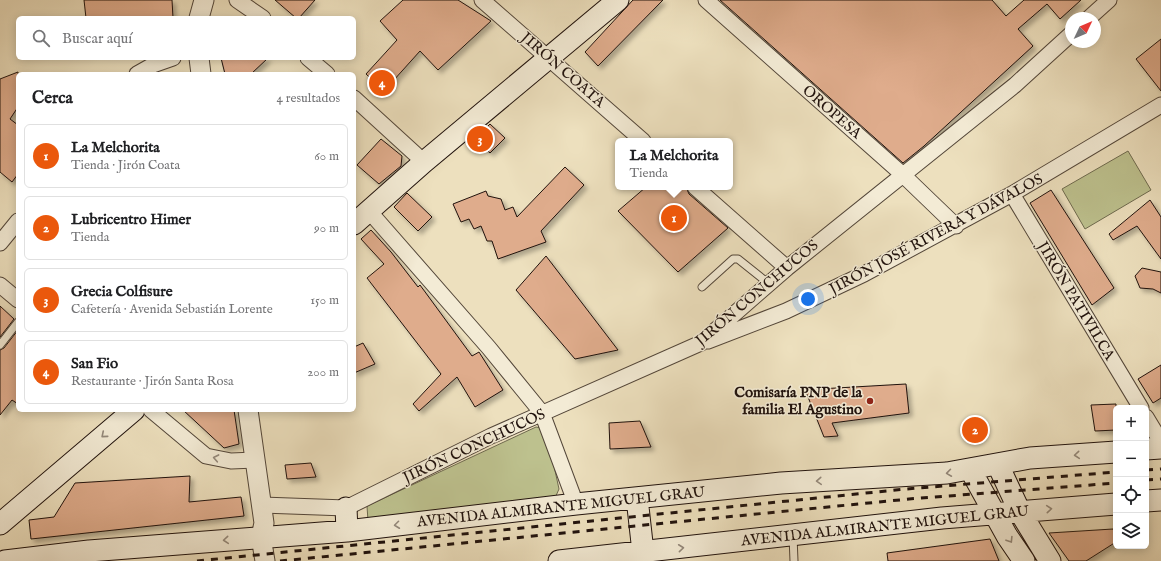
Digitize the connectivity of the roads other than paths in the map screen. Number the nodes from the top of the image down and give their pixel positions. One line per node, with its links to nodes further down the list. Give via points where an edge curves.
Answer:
1 (204, 0): 8 (street)
2 (237, 0): 9 (street)
3 (482, 0): 11 (street, JIRÓN COATA)
4 (618, 0): 11 (main road)
5 (706, 0): 22 (street, OROPESA)
6 (1109, 0): 7 (street)
7 (1096, 12)
8 (200, 16)
9 (260, 16)
10 (1065, 39): 22 (street, JIRÓN CONCHUCOS, via 1015,85)
11 (549, 58): 20 (street, JIRÓN COATA); 21 (main road)
12 (167, 60): 15 (street)
13 (199, 60): 16 (street)
14 (310, 60): 17 (street)
15 (141, 72)
16 (201, 72)
17 (325, 72)
18 (356, 100): 21 (street)
19 (1161, 105): 24 (street, JIRÓN JOSÉ RIVERA Y DÁVALOS)
20 (640, 138)
21 (424, 162): 25 (main road)
22 (902, 174): 27 (street, OROPESA); 29 (street, JIRÓN CONCHUCOS)
23 (698, 190): 29 (street)
24 (1012, 194): 27 (street, JIRÓN JOSÉ RIVERA Y DÁVALOS); 37 (street, JIRÓN PATIVILCA)
25 (362, 217): 41 (street, via 489,348)
26 (16, 223): 28 (street)
27 (956, 226): 35 (street, JIRÓN JOSÉ RIVERA Y DÁVALOS, via 786,311)
28 (0, 243)
29 (787, 268): 30 (street, JIRÓN CONCHUCOS)
30 (768, 283): 32 (lane, via 738,259 733,259); 35 (street, JIRÓN CONCHUCOS)
31 (0, 285): 33 (street)
32 (702, 286)
33 (16, 298)
34 (16, 324): 36 (lane)
35 (701, 343): 41 (street, JIRÓN CONCHUCOS)
36 (0, 344)
37 (1138, 405)
38 (132, 412): 58 (main road, one-way to 58)
39 (153, 412): 47 (street, one-way to 39, via 231,461 206,456)
40 (248, 412): 47 (street)
41 (542, 413): 53 (street); 55 (street, JIRÓN CONCHUCOS)
42 (1149, 422): 43 (street)
43 (1161, 442)
44 (1161, 448): 45 (main road)
45 (1149, 449)
46 (1113, 452): 48 (main road, AVENIDA ALMIRANTE MIGUEL GRAU, one-way to 48, via 1030,458)
47 (255, 460): 59 (street)
48 (998, 465): 49 (main road, AVENIDA ALMIRANTE MIGUEL GRAU); 56 (main road)
49 (970, 469): 50 (main road, AVENIDA ALMIRANTE MIGUEL GRAU, one-way to 50, via 947,473 781,483); 57 (main road)
50 (637, 498): 53 (main road, AVENIDA ALMIRANTE MIGUEL GRAU); 62 (main road)
51 (1161, 500): 52 (main road)
52 (1149, 501)
53 (576, 504): 60 (main road, AVENIDA ALMIRANTE MIGUEL GRAU, one-way to 60)
54 (1113, 504): 56 (main road, AVENIDA ALMIRANTE MIGUEL GRAU, one-way to 54)
55 (346, 508): 59 (street, JIRÓN CONCHUCOS); 60 (main road)
56 (1020, 512): 57 (main road, AVENIDA ALMIRANTE MIGUEL GRAU); 69 (main road)
57 (996, 514): 61 (main road, AVENIDA ALMIRANTE MIGUEL GRAU); 68 (main road, one-way to 68)
58 (0, 524)
59 (265, 525): 60 (main road, AVENIDA ALMIRANTE MIGUEL GRAU); 63 (main road, AVENIDA ALMIRANTE MIGUEL GRAU, one-way to 63); 64 (street); 65 (street)
60 (347, 531)
61 (792, 536): 62 (main road, AVENIDA ALMIRANTE MIGUEL GRAU, one-way to 61); 67 (lane)
62 (643, 552): 66 (main road, AVENIDA ALMIRANTE MIGUEL GRAU)
63 (5, 561)
64 (265, 561)
65 (279, 561)
66 (559, 561)
67 (794, 561)
68 (1024, 561)
69 (1050, 561)

